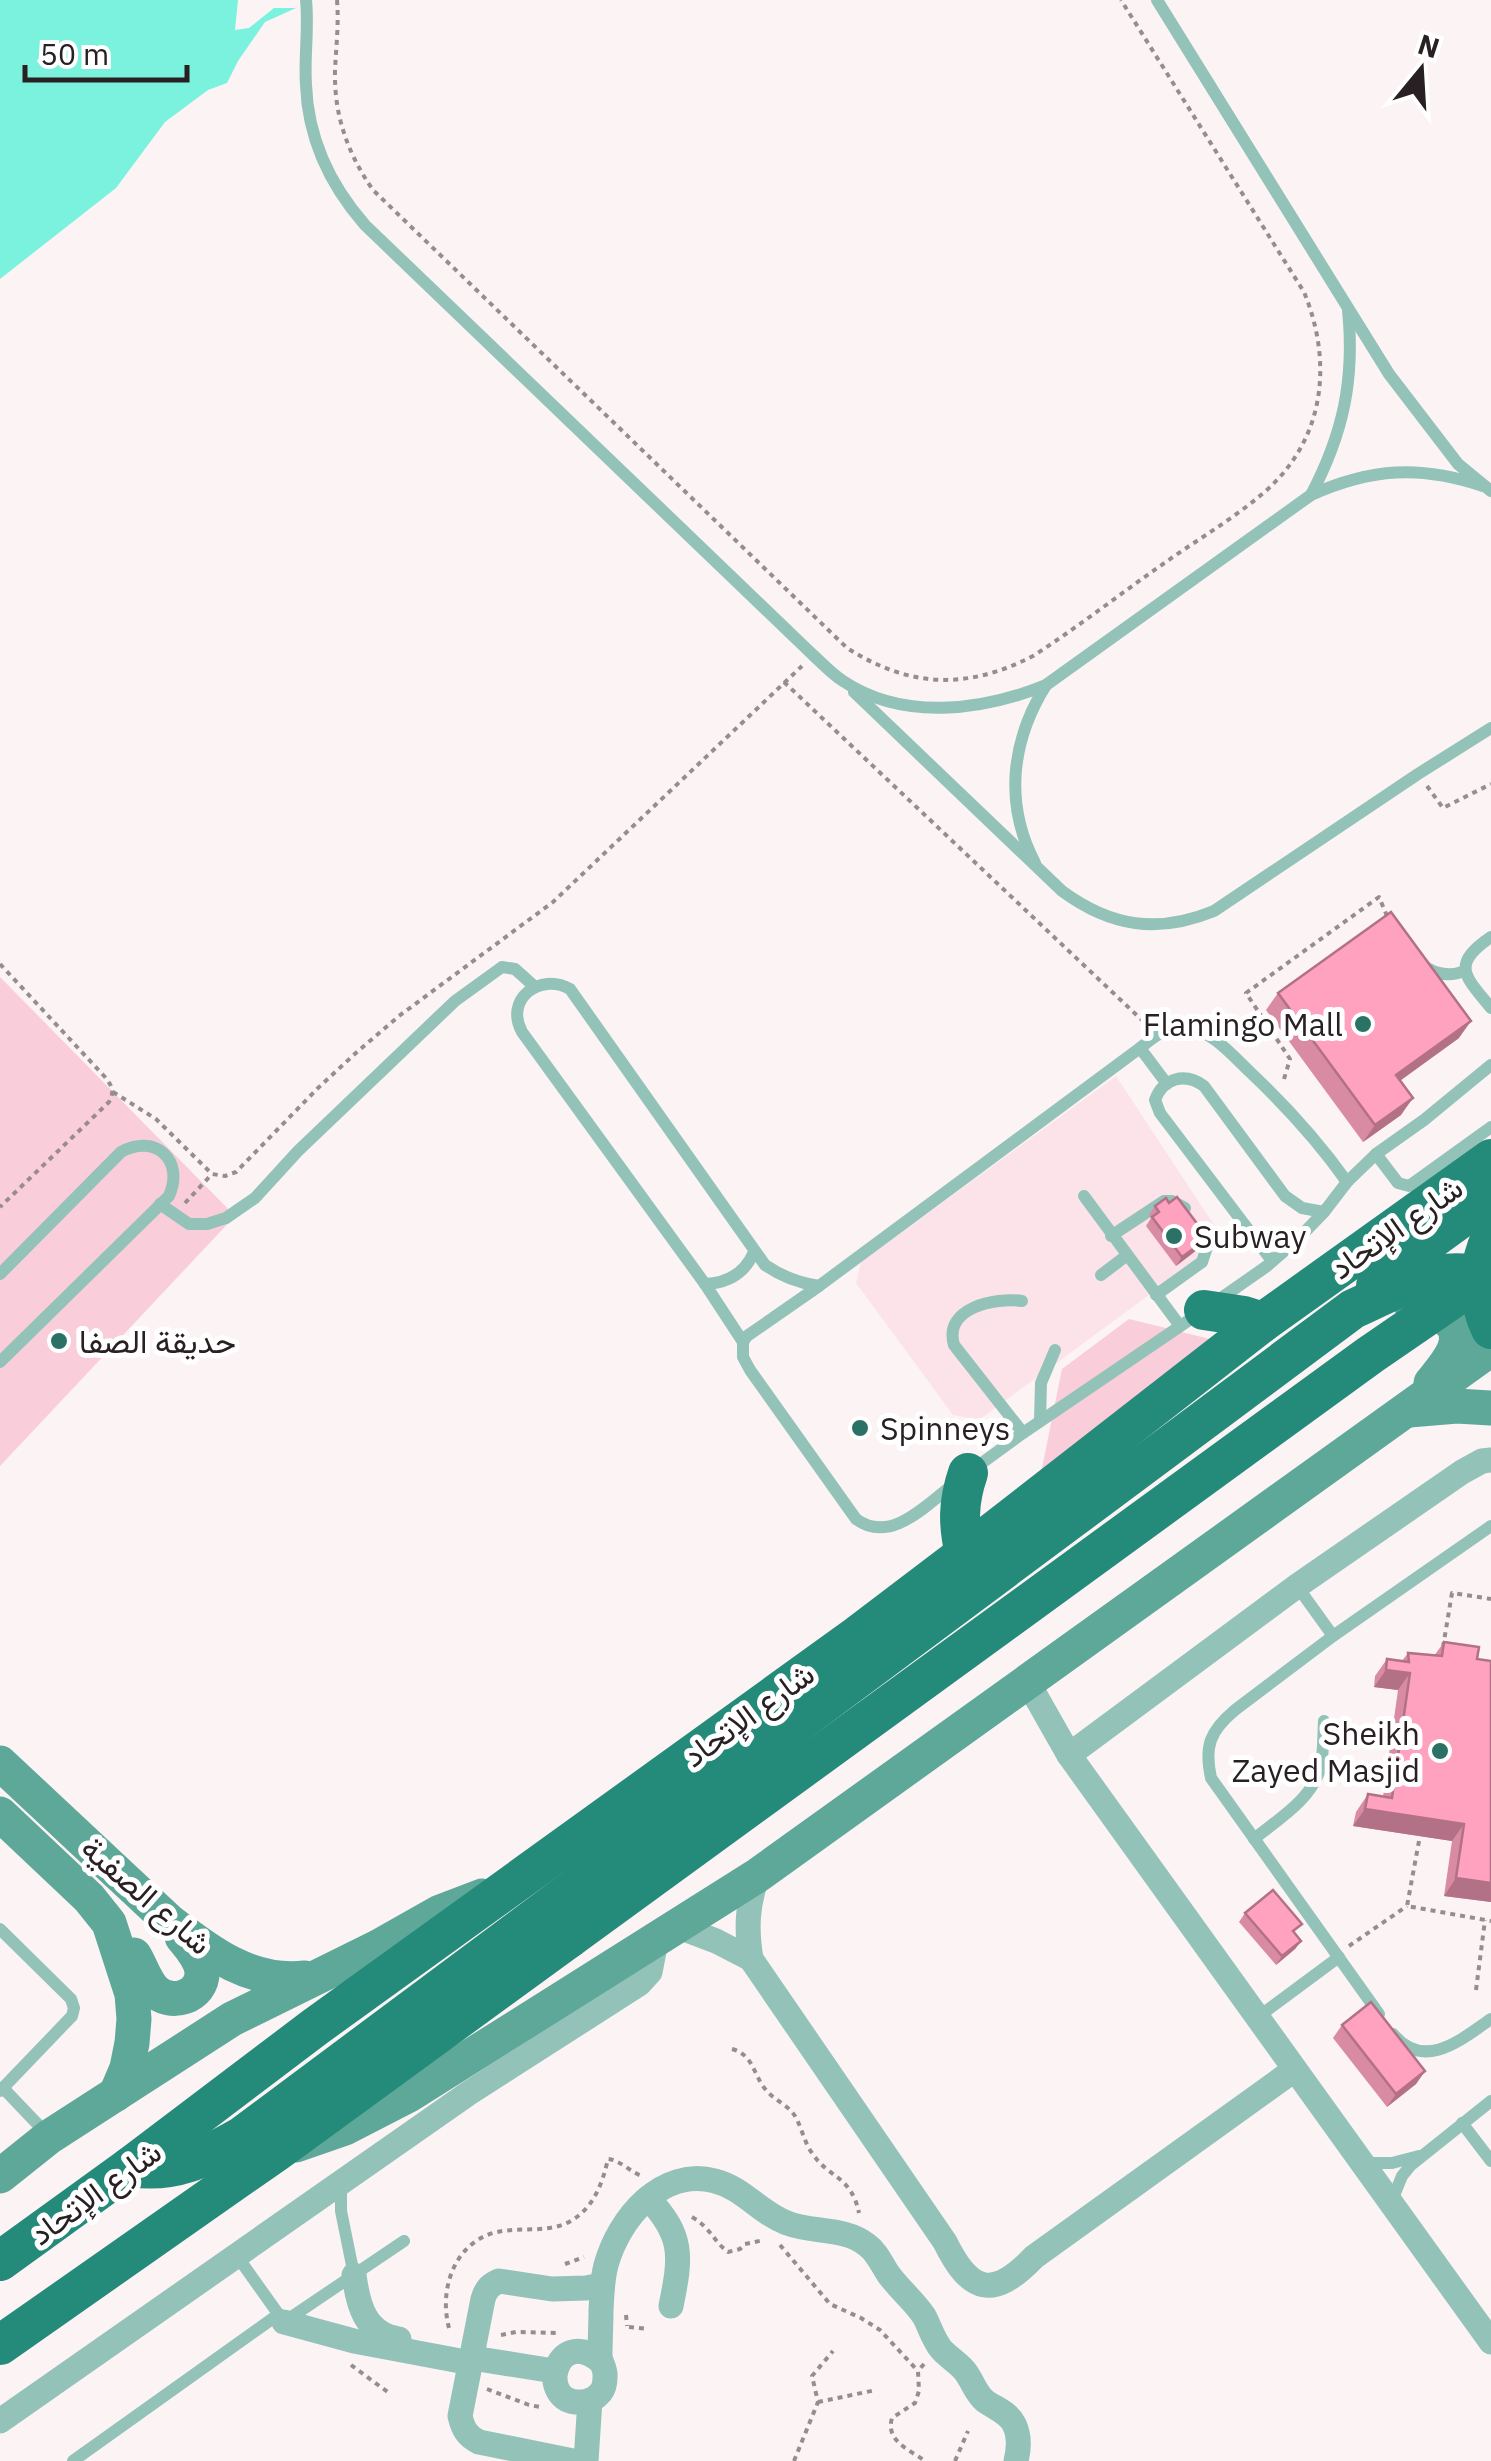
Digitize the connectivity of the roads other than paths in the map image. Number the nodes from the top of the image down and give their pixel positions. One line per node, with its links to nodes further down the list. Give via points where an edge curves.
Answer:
1 (306, 0): 6 (lane, via 310,123 348,206)
2 (1157, 0): 3 (lane)
3 (1347, 306): 4 (lane, via 1422,420); 5 (lane, via 1351,362 1343,418)
4 (1487, 488): 5 (lane, via 1408,471 1358,477)
5 (1311, 495): 7 (lane)
6 (841, 680): 7 (lane, via 868,695 949,708 999,702); 9 (lane)
7 (1046, 686): 9 (lane, via 1024,729 1014,777 1020,826)
8 (1491, 728): 9 (lane, via 1197,918 1158,925 1116,920 1078,904)
9 (1038, 871)
10 (1387, 916): 12 (lane, via 1425,967 1440,974)
11 (1491, 937): 12 (lane, via 1472,951)
12 (1465, 971): 14 (lane)
13 (535, 987): 24 (lane, via 516,969 502,967 455,1000 255,1198 226,1218 189,1224); 28 (lane, via 549,982 570,989); 34 (lane, via 517,1004 522,1032)
14 (1491, 1008)
15 (1140, 1048): 17 (lane); 21 (lane, via 1169,1029 1205,1033 1278,1098); 35 (lane)
16 (1491, 1065): 19 (lane)
17 (1167, 1084): 25 (lane, via 1181,1077 1197,1080 1285,1196); 30 (lane, via 1157,1093 1156,1107)
18 (1491, 1127): 19 (lane, via 1409,1186 1398,1183)
19 (1376, 1154): 21 (lane)
20 (1491, 1159): 40 (highway, شارع الإتحاد)
21 (1347, 1182): 25 (lane)
22 (1084, 1196): 26 (lane)
23 (1491, 1196): 38 (highway, via 1405,1259)
24 (160, 1204): 31 (lane, via 174,1185 171,1162 154,1147 131,1146); 45 (lane)
25 (1324, 1212): 30 (lane)
26 (1111, 1236): 29 (lane); 36 (lane, via 1164,1201 1186,1210 1206,1240 1206,1255)
27 (1491, 1238): 33 (highway, via 1483,1254)
28 (754, 1252): 34 (lane, via 736,1275); 35 (lane, via 778,1274)
29 (1126, 1256): 32 (lane); 36 (lane)
30 (1272, 1262): 39 (lane)
31 (0, 1274)
32 (1101, 1275)
33 (1487, 1276): 38 (highway, via 1440,1273); 41 (highway, via 1482,1304); 79 (highway, bridge)
34 (705, 1284): 42 (lane)
35 (818, 1286): 42 (lane)
36 (1156, 1295): 39 (lane)
37 (1022, 1301): 49 (lane, via 978,1304 958,1319 951,1336)
38 (1353, 1309): 47 (main road, via 1428,1308 1453,1324 1454,1350); 83 (highway, via 241,2137 168,2169)
39 (1192, 1318): 40 (highway, via 1224,1312); 48 (lane)
40 (1262, 1322): 53 (highway, شارع الإتحاد)
41 (1491, 1329)
42 (743, 1342): 51 (lane, via 750,1370 864,1525 893,1527)
43 (1491, 1349): 47 (main road)
44 (1055, 1350): 48 (lane, via 1041,1382)
45 (0, 1362)
46 (1491, 1408): 47 (main road)
47 (1408, 1410): 56 (main road)
48 (1040, 1422): 49 (lane)
49 (1023, 1433): 51 (lane)
50 (1491, 1460): 54 (street, via 1462,1472)
51 (968, 1473): 53 (highway, via 959,1514)
52 (1491, 1526): 55 (lane)
53 (965, 1554): 63 (highway, شارع الإتحاد)
54 (1297, 1586): 55 (lane); 58 (street)
55 (1333, 1636): 61 (lane, via 1220,1722 1210,1739 1211,1778)
56 (1027, 1681): 58 (street); 62 (main road)
57 (1324, 1720): 61 (lane, via 1320,1771 1310,1789)
58 (1068, 1755): 71 (street)
59 (0, 1763): 64 (main road, شارع الصفية)
60 (2, 1818): 65 (main road, شارع الصفية)
61 (1254, 1839): 68 (lane)
62 (758, 1875): 67 (main road); 69 (street, via 747,1916)
63 (502, 1890): 70 (main road, via 440,1912); 83 (highway, شارع الإتحاد)
64 (169, 1921): 65 (main road, via 202,1972 195,1990 177,1999 154,1990); 70 (main road, شارع الصفية, via 252,1974)
65 (109, 1922): 75 (main road, شارع الصفية, via 134,2019)
66 (0, 1929): 74 (lane, via 74,2008)
67 (668, 1934): 69 (street, via 716,1941); 79 (main road, via 409,2095 345,2128); 85 (street, via 639,1984)
68 (1338, 1956): 71 (lane); 72 (lane, via 1398,2040 1412,2049 1446,2049)
69 (751, 1959): 73 (street, via 945,2242 988,2271 1034,2258)
70 (316, 1977): 75 (main road, via 232,2019)
71 (1258, 2017): 73 (street)
72 (1491, 2019)
73 (1294, 2070): 82 (street)
74 (1, 2090): 78 (lane)
75 (116, 2094): 78 (main road)
76 (1491, 2101): 77 (lane)
77 (1462, 2123): 80 (lane); 81 (lane)
78 (49, 2137): 84 (main road)
79 (277, 2151): 97 (highway)
80 (1421, 2155): 82 (lane); 87 (lane)
81 (1491, 2161)
82 (1362, 2163): 87 (street)
83 (130, 2166): 90 (highway, شارع الإتحاد)
84 (0, 2176)
85 (342, 2184): 89 (street); 91 (lane, via 340,2211)
86 (648, 2198): 92 (street, via 619,2234); 93 (street, via 674,2231); 106 (street, via 680,2179 713,2180 730,2186 773,2225 865,2242 922,2312 938,2346 967,2372 983,2400 1012,2420)
87 (1391, 2203): 96 (street)
88 (404, 2242): 91 (lane)
89 (238, 2256): 94 (lane); 102 (street)
90 (0, 2261)
91 (354, 2275): 94 (lane); 95 (street)
92 (602, 2284): 98 (street); 99 (street, via 569,2290 491,2284)
93 (671, 2306)
94 (282, 2318): 95 (street, via 335,2336); 103 (lane)
95 (374, 2337): 99 (street)
96 (1491, 2342)
97 (0, 2345)
98 (600, 2361): 100 (street, via 580,2350 568,2353); 101 (street, via 606,2379)
99 (471, 2364): 100 (street); 104 (street, via 460,2416 470,2437)
100 (554, 2371): 101 (street, via 559,2393 579,2403)
101 (590, 2400): 105 (street)
102 (0, 2421)
103 (73, 2461)
104 (573, 2461)
105 (586, 2461)
106 (1016, 2461)

